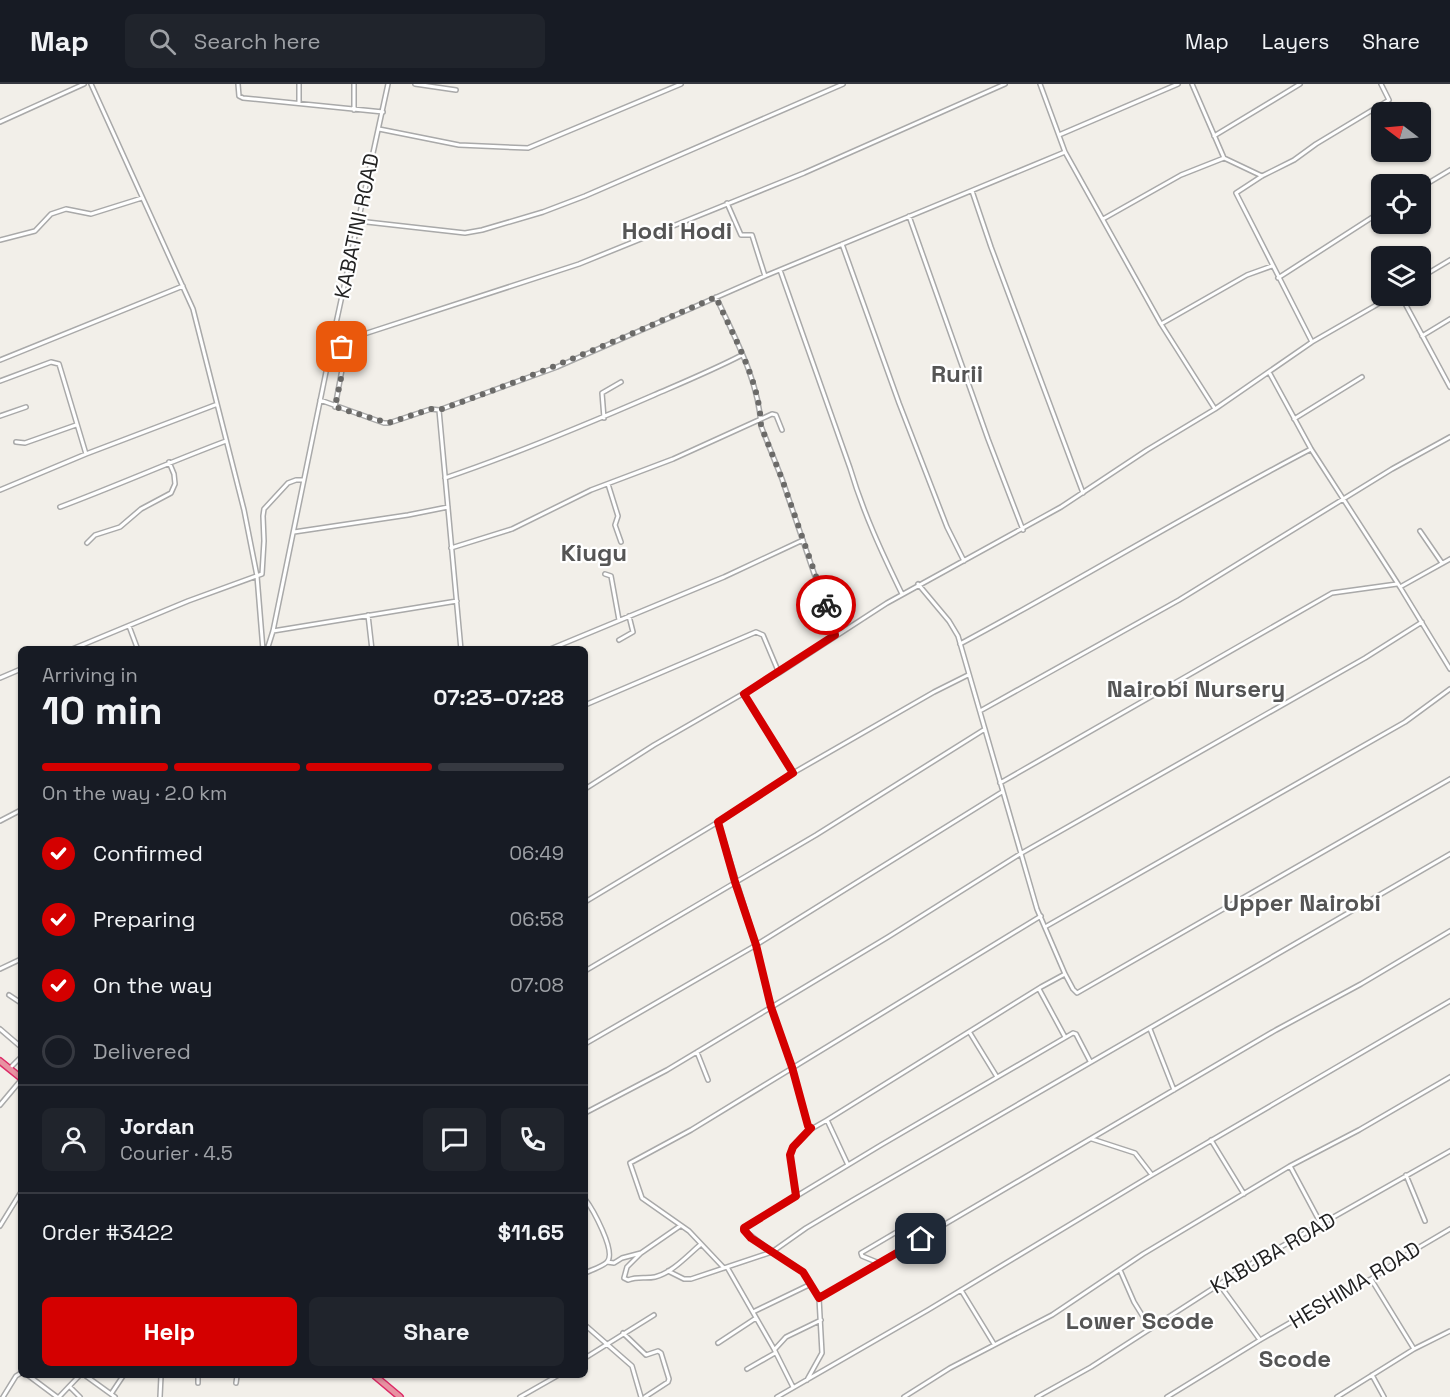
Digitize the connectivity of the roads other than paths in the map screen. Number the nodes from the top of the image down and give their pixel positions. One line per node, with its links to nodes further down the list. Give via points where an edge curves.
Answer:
1 (84, 84): 20 (street)
2 (91, 84): 30 (street)
3 (238, 84): 17 (street, via 241,98)
4 (299, 84): 17 (street)
5 (354, 84): 18 (street)
6 (388, 84): 19 (street, KABATINI ROAD)
7 (415, 84): 16 (street)
8 (681, 84): 21 (street, via 528,148 459,145)
9 (843, 84): 35 (street, via 585,196 482,230 465,233)
10 (1005, 84): 31 (street)
11 (1040, 84): 22 (street)
12 (1179, 84): 22 (street)
13 (1193, 84): 23 (street)
14 (1300, 84): 23 (street)
15 (1381, 84): 27 (street, via 1389,100)
16 (456, 90)
17 (299, 103): 18 (street)
18 (354, 110): 19 (street)
19 (383, 112): 21 (street, KABATINI ROAD)
20 (0, 122)
21 (379, 129): 35 (street, KABATINI ROAD)
22 (1059, 135): 24 (street)
23 (1214, 136): 25 (street)
24 (1065, 152): 29 (street); 34 (street)
25 (1224, 158): 27 (street); 34 (street, via 1181,175)
26 (1450, 170): 28 (street)
27 (1262, 177): 39 (street, via 1236,193)
28 (1431, 181)
29 (972, 191): 32 (street); 83 (street)
30 (142, 198): 36 (street, via 91,214 66,209 51,214 35,231); 44 (street)
31 (727, 203): 42 (street, via 741,235 752,235); 52 (street, via 579,264 362,336)
32 (909, 215): 37 (street); 87 (street)
33 (1371, 218): 43 (street)
34 (1102, 219): 49 (street)
35 (358, 221): 50 (street, KABATINI ROAD)
36 (0, 240)
37 (842, 244): 40 (street); 95 (street, via 946,527)
38 (1450, 260): 41 (street)
39 (1272, 266): 43 (street); 49 (street, via 1247,275)
40 (780, 270): 42 (street); 102 (street, via 859,498)
41 (1431, 271)
42 (765, 276): 45 (street)
43 (1278, 278): 53 (street)
44 (183, 286): 55 (street); 62 (street, via 193,309)
45 (716, 297): 54 (street); 66 (street, via 557,367)
46 (1375, 306): 53 (street)
47 (1406, 306): 51 (street)
48 (1450, 320): 51 (street)
49 (1161, 324): 65 (street)
50 (335, 328): 52 (street); 61 (street, KABATINI ROAD)
51 (1422, 336): 60 (street)
52 (339, 340): 64 (street, via 344,359)
53 (1312, 342): 56 (street)
54 (742, 355): 68 (street); 70 (street, via 753,380)
55 (0, 360)
56 (1269, 372): 65 (street); 69 (street)
57 (1362, 377): 69 (street)
58 (0, 381): 71 (street, via 51,362 59,364)
59 (621, 382): 68 (street, via 602,393)
60 (1450, 387)
61 (320, 400): 64 (street); 80 (street, KABATINI ROAD)
62 (215, 405): 74 (street); 77 (street)
63 (26, 407): 67 (street)
64 (335, 407): 66 (street, via 388,423)
65 (1215, 409): 83 (street)
66 (439, 410): 79 (street)
67 (0, 416)
68 (604, 418): 79 (street)
69 (1294, 419): 76 (street)
70 (761, 420): 72 (street, via 775,414); 81 (street); 90 (street)
71 (76, 425): 75 (street, via 25,443); 77 (street)
72 (782, 430)
73 (1450, 437): 84 (street)
74 (226, 441): 78 (street); 98 (street)
75 (16, 442)
76 (1311, 449): 84 (street); 112 (street)
77 (86, 454): 82 (street)
78 (169, 462): 85 (street); 92 (street, via 176,484 171,493 141,509 120,527 95,535)
79 (445, 478): 86 (street)
80 (304, 480): 89 (street, KABATINI ROAD); 98 (street, via 288,483 264,509 262,574)
81 (608, 484): 91 (street); 93 (street, via 512,529)
82 (0, 490)
83 (1083, 493): 87 (street)
84 (1344, 500): 100 (street); 128 (street, via 1149,618)
85 (60, 507)
86 (448, 507): 89 (street); 93 (street)
87 (1023, 530): 95 (street)
88 (1420, 531): 96 (street)
89 (294, 532): 109 (street, KABATINI ROAD)
90 (803, 540): 105 (street); 110 (street)
91 (621, 542)
92 (87, 543)
93 (451, 548): 103 (street)
94 (1450, 559): 96 (street)
95 (964, 561): 99 (street)
96 (1442, 563): 101 (street)
97 (605, 574): 106 (street, via 611,576)
98 (257, 576): 108 (street); 115 (street)
99 (918, 584): 102 (street); 112 (street, via 954,627)
100 (1397, 584): 101 (street); 132 (street, via 1332,593)
101 (1400, 587): 107 (street)
102 (902, 594): 110 (street)
103 (457, 601): 104 (street); 118 (street)
104 (368, 615): 109 (street); 117 (street)
105 (629, 616): 106 (street); 111 (street, via 633,632)
106 (619, 620): 119 (street)
107 (1422, 622): 120 (street); 138 (street)
108 (129, 626): 113 (street); 114 (street)
109 (273, 631): 116 (street, KABATINI ROAD)
110 (835, 635): 122 (street)
111 (619, 640)
112 (960, 644): 123 (street)
113 (80, 646)
114 (136, 646)
115 (265, 646)
116 (267, 646)
117 (372, 646)
118 (461, 646)
119 (558, 646)
120 (1450, 669)
121 (18, 670): 124 (street)
122 (779, 673): 126 (street); 127 (street, via 763,635 756,632)
123 (968, 675): 128 (street); 130 (street)
124 (0, 678)
125 (1450, 689): 143 (street, via 1397,727)
126 (744, 694): 130 (street); 133 (street)
127 (588, 704)
128 (980, 711): 129 (street)
129 (986, 729): 132 (street); 140 (street)
130 (793, 773): 137 (street)
131 (1450, 779): 149 (street, via 1080,993 1073,989)
132 (1000, 783): 134 (street)
133 (588, 787)
134 (1002, 792): 138 (street); 145 (street)
135 (18, 812): 136 (street)
136 (0, 821)
137 (718, 822): 140 (street); 141 (street)
138 (1020, 854): 142 (street); 154 (street)
139 (1450, 854): 156 (street)
140 (735, 882): 145 (street); 148 (street)
141 (588, 900)
142 (1041, 916): 143 (street); 165 (street)
143 (1045, 927): 149 (street)
144 (1450, 931): 172 (street)
145 (756, 945): 154 (street); 159 (street)
146 (18, 960): 147 (street)
147 (0, 969)
148 (588, 969)
149 (1065, 974): 150 (street)
150 (1039, 988): 157 (street); 158 (street)
151 (9, 995): 152 (street)
152 (18, 1000)
153 (1450, 1001): 178 (street)
154 (771, 1007): 161 (street); 165 (street)
155 (0, 1029): 160 (street)
156 (1150, 1029): 164 (street); 172 (street)
157 (970, 1033): 169 (street); 175 (street)
158 (1065, 1037): 164 (street, via 1076,1034); 169 (street)
159 (588, 1042)
160 (18, 1044)
161 (697, 1052): 170 (street); 174 (street)
162 (18, 1060): 166 (street)
163 (0, 1061): 166 (highway)
164 (1090, 1061): 195 (street)
165 (792, 1067): 176 (street); 191 (street, via 630,1163 642,1198)
166 (9, 1069): 167 (highway)
167 (18, 1076)
168 (1450, 1077): 181 (street)
169 (997, 1078): 180 (street)
170 (708, 1080)
171 (18, 1083): 173 (street)
172 (1174, 1090): 177 (street)
173 (0, 1105)
174 (588, 1111)
175 (827, 1120): 176 (street); 180 (street)
176 (811, 1128): 185 (street, via 790,1155)
177 (1091, 1139): 182 (street, via 1135,1153); 200 (street)
178 (1211, 1140): 182 (street); 184 (street)
179 (1450, 1151): 183 (street, KABUBA ROAD)
180 (848, 1165): 185 (street)
181 (1290, 1166): 184 (street); 189 (street)
182 (1152, 1175): 208 (street)
183 (1406, 1175): 188 (street); 189 (street, KABUBA ROAD)
184 (1244, 1194): 202 (street)
185 (796, 1196): 195 (street, via 744,1228 751,1238)
186 (18, 1197): 190 (street)
187 (588, 1204): 199 (street, via 607,1243)
188 (1425, 1221)
189 (1321, 1224): 207 (street, KABUBA ROAD)
190 (0, 1226)
191 (680, 1226): 194 (street); 196 (street)
192 (1450, 1229): 205 (street, HESHIMA ROAD)
193 (900, 1230): 200 (street, via 862,1251 862,1256)
194 (701, 1244): 201 (street); 203 (street)
195 (772, 1252): 201 (street); 206 (street, via 803,1272)
196 (641, 1253): 197 (street); 198 (street)
197 (632, 1255): 198 (street); 199 (street)
198 (634, 1260): 203 (street, via 624,1274 628,1280 654,1278)
199 (607, 1262): 204 (street)
200 (879, 1263): 209 (street)
201 (725, 1267): 203 (street, via 689,1280); 210 (street)
202 (1120, 1270): 215 (street); 221 (street, via 1052,1314)
203 (668, 1271)
204 (588, 1272)
205 (1371, 1279): 218 (street, HESHIMA ROAD); 222 (street)
206 (811, 1284): 209 (street); 210 (street)
207 (1219, 1284): 215 (street, KABUBA ROAD); 218 (street)
208 (961, 1290): 221 (street); 237 (street)
209 (819, 1298): 213 (street)
210 (753, 1312): 212 (street)
211 (654, 1315): 217 (street)
212 (756, 1318): 220 (street); 223 (street)
213 (821, 1320): 223 (street, via 786,1337); 237 (street, via 822,1353)
214 (588, 1327): 219 (street)
215 (1150, 1328): 253 (street, KABUBA ROAD)
216 (1450, 1331): 222 (street)
217 (623, 1333): 219 (street); 250 (street, via 646,1355 661,1353 668,1383)
218 (1260, 1341): 254 (street, HESHIMA ROAD)
219 (607, 1343): 224 (street); 250 (street, via 632,1366)
220 (718, 1343)
221 (994, 1344): 252 (street)
222 (1414, 1349): 227 (street)
223 (775, 1351): 225 (street); 241 (street)
224 (588, 1356)
225 (747, 1369)
226 (18, 1374): 243 (street)
227 (1372, 1375): 255 (street); 256 (street)
228 (32, 1378): 244 (street)
229 (77, 1378): 240 (street)
230 (89, 1378): 242 (street)
231 (122, 1378): 242 (street)
232 (161, 1378): 247 (street)
233 (198, 1378): 238 (street)
234 (237, 1378): 239 (street)
235 (377, 1378): 248 (highway)
236 (553, 1378): 249 (street)
237 (806, 1381): 241 (street)
238 (198, 1383)
239 (237, 1383)
240 (70, 1387): 244 (street); 245 (street)
241 (793, 1387): 251 (street)
242 (111, 1394): 246 (street)
243 (3, 1397)
244 (58, 1397)
245 (80, 1397)
246 (115, 1397)
247 (160, 1397)
248 (399, 1397)
249 (520, 1397)
250 (643, 1397)
251 (777, 1397)
252 (904, 1397)
253 (1037, 1397)
254 (1167, 1397)
255 (1337, 1397)
256 (1384, 1397)

